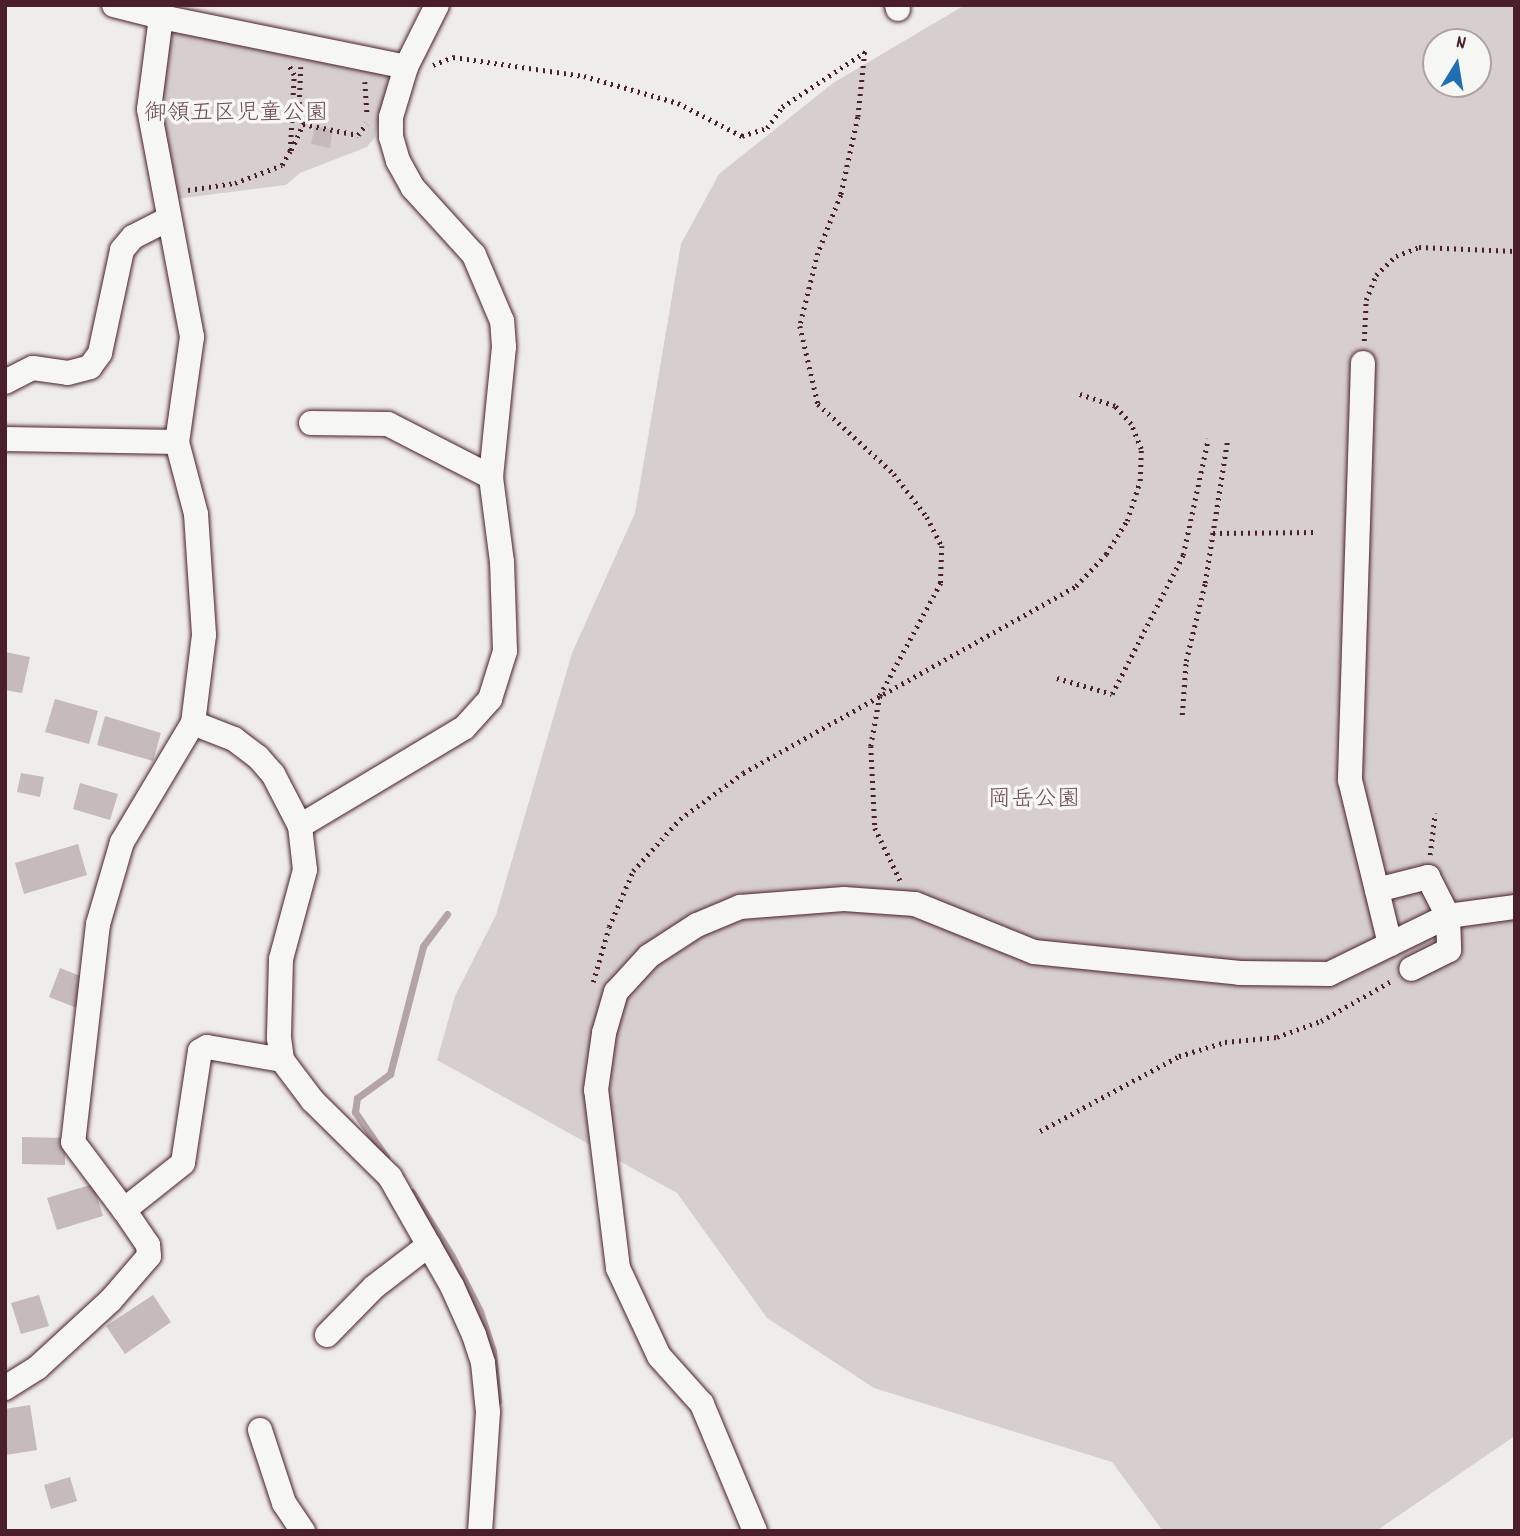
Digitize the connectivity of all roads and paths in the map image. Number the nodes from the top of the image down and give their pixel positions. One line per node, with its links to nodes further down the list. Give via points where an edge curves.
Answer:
1 (114, 5): 3 (street)
2 (437, 5): 8 (street)
3 (161, 17): 4 (street); 12 (street, via 149,109)
4 (366, 57): 8 (street); 9 (path, via 365,128 358,135)
5 (304, 60): 9 (path, via 299,115)
6 (284, 61): 10 (path, via 294,75)
7 (432, 65): 26 (path, via 453,57 584,76 678,103 742,136 766,128 782,107 865,52 858,117 841,195 818,253 800,326 818,404 894,474 927,517 942,546 941,583)
8 (406, 67): 22 (street, via 391,117 398,161 413,188 474,255 502,321 504,347)
9 (303, 124): 10 (path)
10 (290, 151): 11 (path, via 282,165 235,183 183,190)
11 (178, 181)
12 (168, 219): 15 (street, via 133,237 122,250 100,353 90,367 68,373 33,369); 20 (street, via 192,337)
13 (1515, 250): 14 (path, via 1419,247 1396,256 1376,275 1366,300)
14 (1363, 363): 32 (street, via 1350,780)
15 (5, 382)
16 (1078, 394): 26 (path, via 1115,406 1131,424 1141,449 1140,481 1127,521 1106,554 1076,586)
17 (311, 423): 22 (street, via 388,424)
18 (5, 439): 20 (street)
19 (1208, 439): 25 (path, via 1183,555 1112,694)
20 (177, 442): 28 (street, via 196,514 204,635)
21 (1227, 442): 23 (path)
22 (491, 477): 30 (street, via 502,562 505,651 490,699 464,728)
23 (1213, 533): 24 (path); 27 (path, via 1186,661)
24 (1315, 533)
25 (1056, 678)
26 (880, 696): 33 (path, via 871,746 875,828); 38 (path, via 743,773 680,819 633,871 609,927)
27 (1182, 715)
28 (193, 723): 30 (street, via 234,739 258,757); 41 (street, via 122,842 98,924 73,1142)
29 (1435, 813): 31 (path)
30 (300, 826): 39 (street, via 305,870 281,959)
31 (1428, 877): 32 (street); 35 (street)
32 (1377, 890): 36 (street)
33 (915, 904): 36 (street, via 1034,952 1240,973 1329,974); 48 (street, via 844,899 740,907 697,925 649,956 616,992 604,1032 596,1090 618,1268 659,1356 702,1404)
34 (1515, 907): 35 (street)
35 (1448, 916): 36 (street); 37 (street, via 1449,950)
36 (1390, 944)
37 (1411, 969): 40 (path, via 1310,1025 1277,1037 1226,1042 1179,1056)
38 (590, 993)
39 (282, 1060): 41 (street, via 207,1047 200,1051 183,1163); 42 (street, via 313,1101 390,1177)
40 (1040, 1131)
41 (124, 1210): 44 (street, via 148,1245 143,1266 37,1368)
42 (429, 1245): 43 (street, via 374,1287); 47 (street, via 483,1363 488,1412)
43 (327, 1335)
44 (5, 1388)
45 (260, 1430): 46 (street, via 284,1503)
46 (303, 1531)
47 (480, 1531)
48 (755, 1531)

